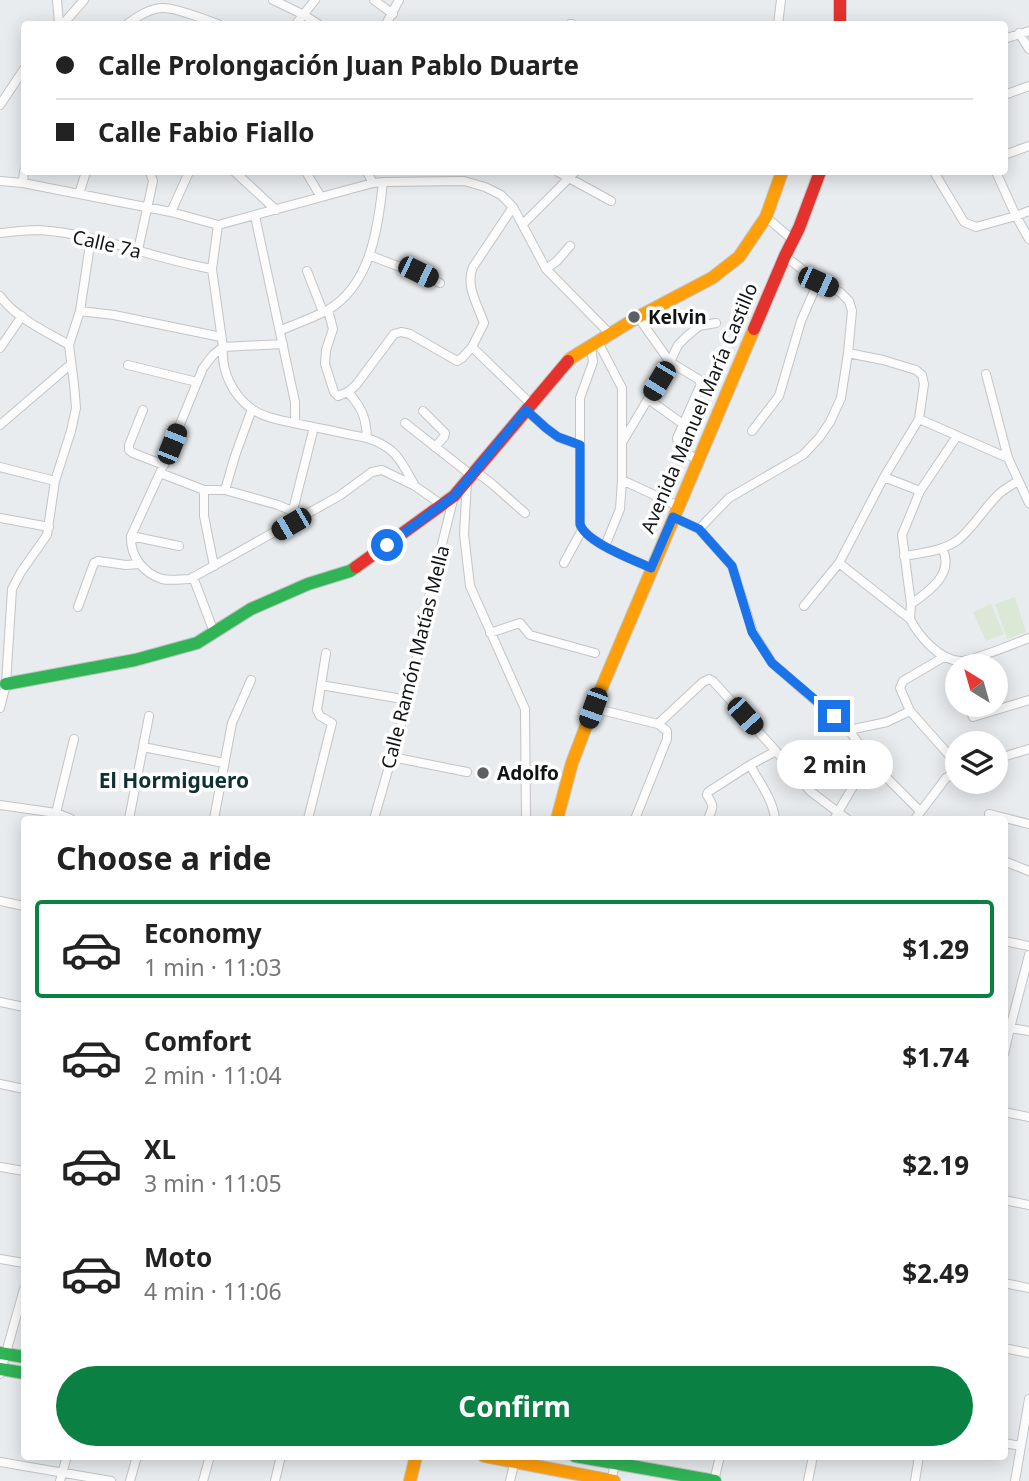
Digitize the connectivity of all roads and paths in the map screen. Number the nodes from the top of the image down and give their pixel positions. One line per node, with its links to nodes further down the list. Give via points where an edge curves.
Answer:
1 (57, 0): 11 (street)
2 (84, 0): 12 (street)
3 (273, 0): 10 (street)
4 (315, 0): 10 (street)
5 (374, 0): 9 (street)
6 (399, 0): 9 (street)
7 (781, 0): 18 (street)
8 (840, 0): 19 (street)
9 (393, 14): 17 (street)
10 (304, 15): 15 (street); 16 (street)
11 (60, 21)
12 (64, 21)
13 (131, 21): 14 (street, via 164,8)
14 (206, 21)
15 (299, 21)
16 (313, 21)
17 (388, 21)
18 (778, 21)
19 (840, 21)
20 (1029, 31): 21 (street)
21 (1019, 33): 22 (street); 23 (street)
22 (1008, 37)
23 (1029, 49)
24 (21, 74): 27 (street)
25 (1029, 86): 26 (street)
26 (1008, 94)
27 (0, 105)
28 (1029, 146): 29 (street)
29 (1008, 154)
30 (24, 175): 45 (street)
31 (85, 175): 47 (street)
32 (151, 175): 50 (street)
33 (188, 175): 54 (street)
34 (238, 175): 52 (street)
35 (308, 175): 48 (street)
36 (369, 175): 46 (street)
37 (572, 175): 49 (street); 58 (street)
38 (781, 175): 57 (street)
39 (819, 175): 63 (street, Avenida Manuel María Castillo)
40 (935, 175): 56 (street, via 964,222 976,227)
41 (997, 175): 56 (street)
42 (464, 176): 44 (street); 51 (street, via 501,195)
43 (0, 181): 45 (street)
44 (383, 182): 46 (street); 66 (street)
45 (23, 183): 47 (street)
46 (373, 183): 48 (street)
47 (79, 194): 50 (street)
48 (321, 197): 52 (street)
49 (611, 201)
50 (146, 207): 54 (street); 65 (street)
51 (513, 207): 58 (street); 86 (street, via 469,276 484,323)
52 (276, 210): 55 (street)
53 (1029, 211): 56 (street)
54 (171, 212): 59 (street)
55 (255, 216): 59 (street); 79 (street)
56 (1016, 216): 62 (street)
57 (766, 217): 63 (street); 77 (street, via 739,257 712,278)
58 (523, 224): 69 (street)
59 (218, 225): 68 (street)
60 (0, 233): 61 (street, Calle 7a, via 38,230)
61 (91, 238): 65 (street, Calle 7a); 74 (street)
62 (1029, 239)
63 (793, 240): 67 (street, Avenida Manuel María Castillo)
64 (570, 246): 69 (street)
65 (138, 250): 68 (street, Calle 7a)
66 (369, 255): 72 (street); 75 (street, via 358,282)
67 (785, 256): 71 (street); 113 (street, Avenida Manuel María Castillo)
68 (212, 269): 81 (street)
69 (546, 269): 80 (street)
70 (307, 271): 75 (street)
71 (818, 282): 88 (street, via 849,301); 106 (street, via 779,396)
72 (440, 283)
73 (0, 296): 76 (street)
74 (80, 311): 81 (street); 84 (street)
75 (325, 311): 79 (street); 94 (street, via 333,329 326,350 327,374 336,395)
76 (22, 317): 84 (street); 87 (street)
77 (638, 317): 80 (street); 89 (street)
78 (716, 323): 89 (street, via 699,326 686,337)
79 (281, 330): 82 (street)
80 (610, 334): 83 (street)
81 (221, 337): 85 (street)
82 (283, 344): 85 (street); 101 (street)
83 (595, 344): 96 (street, via 571,358); 109 (street, via 622,388); 110 (street, via 580,398)
84 (69, 345): 90 (street)
85 (223, 347): 93 (street, via 203,368); 97 (street, via 231,385)
86 (472, 347): 94 (street, via 457,360 410,334 394,334); 96 (street)
87 (0, 348)
88 (848, 353): 100 (street, via 922,375); 134 (street, via 841,398 819,438 803,455 729,498)
89 (670, 362): 95 (street); 104 (street, via 701,384)
90 (71, 364): 103 (street); 119 (street, via 76,408)
91 (128, 365): 93 (street)
92 (986, 374): 112 (street)
93 (197, 382): 115 (street)
94 (348, 392): 108 (street, via 366,421)
95 (648, 399): 104 (street); 109 (street)
96 (528, 407): 110 (street, via 558,437); 116 (street)
97 (252, 409): 101 (street); 123 (street)
98 (143, 410): 115 (street, via 129,450)
99 (423, 411): 111 (street, via 445,433)
100 (919, 419): 107 (street); 117 (street)
101 (295, 423): 105 (street)
102 (405, 423): 111 (street)
103 (0, 425)
104 (683, 425): 113 (street, via 677,438 679,449)
105 (314, 427): 108 (street); 128 (street)
106 (752, 430)
107 (957, 436): 112 (street); 124 (street)
108 (367, 438): 121 (street, via 391,450)
109 (623, 441): 118 (street)
110 (580, 445): 135 (street)
111 (435, 447): 116 (street)
112 (1008, 458): 120 (street)
113 (698, 460): 129 (street, Avenida Manuel María Castillo)
114 (0, 467): 119 (street)
115 (162, 469): 122 (street); 136 (street)
116 (471, 476): 125 (street); 130 (street, via 491,483); 152 (street, via 464,534 470,586)
117 (884, 477): 124 (street); 142 (street)
118 (622, 480): 129 (street); 138 (street, via 621,509)
119 (55, 481): 133 (street)
120 (1017, 481): 126 (street); 139 (street, via 999,494 957,541)
121 (415, 485): 127 (street); 131 (street, via 382,470 372,472)
122 (204, 490): 123 (street); 144 (street)
123 (225, 490): 128 (street)
124 (919, 491): 140 (street, via 902,535)
125 (454, 496): 127 (street); 161 (street, Calle Ramón Matías Mella)
126 (1029, 503)
127 (442, 505): 151 (street, via 350,571 251,609)
128 (293, 510): 131 (street)
129 (676, 512): 134 (street); 145 (street, Avenida Manuel María Castillo)
130 (525, 513)
131 (304, 516): 144 (street)
132 (0, 518): 133 (street)
133 (49, 527): 159 (street, via 12,589)
134 (699, 529): 169 (street, via 732,566 752,632 766,656)
135 (582, 530): 138 (street); 141 (street)
136 (131, 536): 137 (street); 143 (street)
137 (179, 546)
138 (605, 546): 145 (street)
139 (942, 548): 140 (street); 147 (street, via 944,573)
140 (904, 556): 147 (street)
141 (564, 563)
142 (839, 563): 148 (street); 150 (street)
143 (139, 564): 146 (street, via 159,578); 149 (street, via 94,563)
144 (214, 566): 146 (street)
145 (651, 568): 165 (street, Avenida Manuel María Castillo)
146 (193, 577): 151 (street)
147 (911, 604): 150 (street)
148 (804, 606)
149 (78, 607)
150 (910, 619): 157 (street)
151 (214, 632): 159 (street, via 197,643 135,660)
152 (490, 633): 155 (street, via 520,623 530,635); 191 (street, via 525,709)
153 (1029, 638): 156 (street)
154 (326, 653): 160 (street)
155 (595, 653)
156 (988, 654)
157 (944, 657): 166 (street, via 901,684)
158 (251, 680): 177 (street, via 232,723)
159 (6, 684): 164 (street)
160 (321, 685): 161 (street); 189 (street, via 317,710 332,723)
161 (408, 700): 176 (street, Calle Ramón Matías Mella)
162 (1029, 700): 163 (street)
163 (1008, 706)
164 (0, 708)
165 (593, 708): 168 (street); 192 (street, Avenida Manuel María Castillo)
166 (910, 711): 169 (street, via 887,722); 173 (street)
167 (149, 716): 171 (street)
168 (658, 724): 174 (street, via 709,679); 193 (street, via 667,732 667,739)
169 (849, 730): 179 (street)
170 (74, 739): 183 (street)
171 (143, 747): 177 (street); 187 (street)
172 (1029, 749): 175 (street)
173 (945, 750)
174 (776, 751): 178 (street); 196 (street)
175 (1008, 755)
176 (393, 758): 180 (street); 190 (street, Calle Ramón Matías Mella)
177 (225, 763): 188 (street)
178 (750, 765): 194 (street, via 708,792 714,807); 195 (street)
179 (874, 765): 185 (street); 196 (street, via 855,783)
180 (467, 772)
181 (945, 779): 185 (street)
182 (0, 805): 183 (street)
183 (56, 813): 186 (street)
184 (989, 814): 197 (street)
185 (918, 815)
186 (64, 816)
187 (130, 816)
188 (215, 816)
189 (309, 816)
190 (375, 816)
191 (526, 816)
192 (558, 816)
193 (636, 816)
194 (710, 816)
195 (775, 816)
196 (836, 816)
197 (997, 816)
198 (1008, 819): 199 (street)
199 (1029, 824)
200 (1008, 863): 201 (street)
201 (1029, 871)
202 (0, 901): 203 (street)
203 (21, 905)
204 (1008, 942): 205 (street)
205 (1029, 946)
206 (1029, 955): 209 (street)
207 (0, 1002): 208 (street)
208 (21, 1006)
209 (1008, 1024)
210 (1008, 1027): 211 (street)
211 (1029, 1031)
212 (0, 1084): 213 (street)
213 (21, 1088)
214 (1008, 1113): 215 (street)
215 (1029, 1117)
216 (0, 1167): 217 (street)
217 (21, 1170)
218 (1008, 1201): 219 (street)
219 (1029, 1205)
220 (0, 1259): 221 (street)
221 (21, 1262)
222 (1008, 1284): 223 (street)
223 (1029, 1288)
224 (21, 1298): 226 (street)
225 (1008, 1349): 227 (street)
226 (3, 1353): 228 (street); 229 (street)
227 (1029, 1353)
228 (21, 1356)
229 (0, 1371): 230 (street)
230 (21, 1373)
231 (1029, 1399): 233 (street)
232 (1008, 1444): 233 (street)
233 (1021, 1446): 256 (street)
234 (136, 1460): 247 (street)
235 (209, 1460): 248 (street)
236 (280, 1460): 249 (street)
237 (414, 1460): 250 (street)
238 (516, 1460): 251 (street)
239 (520, 1460): 252 (street)
240 (616, 1460): 252 (street); 253 (street)
241 (719, 1460): 253 (street)
242 (812, 1460): 254 (street)
243 (918, 1460): 255 (street)
244 (0, 1462): 245 (street)
245 (62, 1477): 246 (street)
246 (111, 1481)
247 (130, 1481)
248 (203, 1481)
249 (275, 1481)
250 (410, 1481)
251 (510, 1481)
252 (612, 1481)
253 (714, 1481)
254 (808, 1481)
255 (915, 1481)
256 (1015, 1481)

